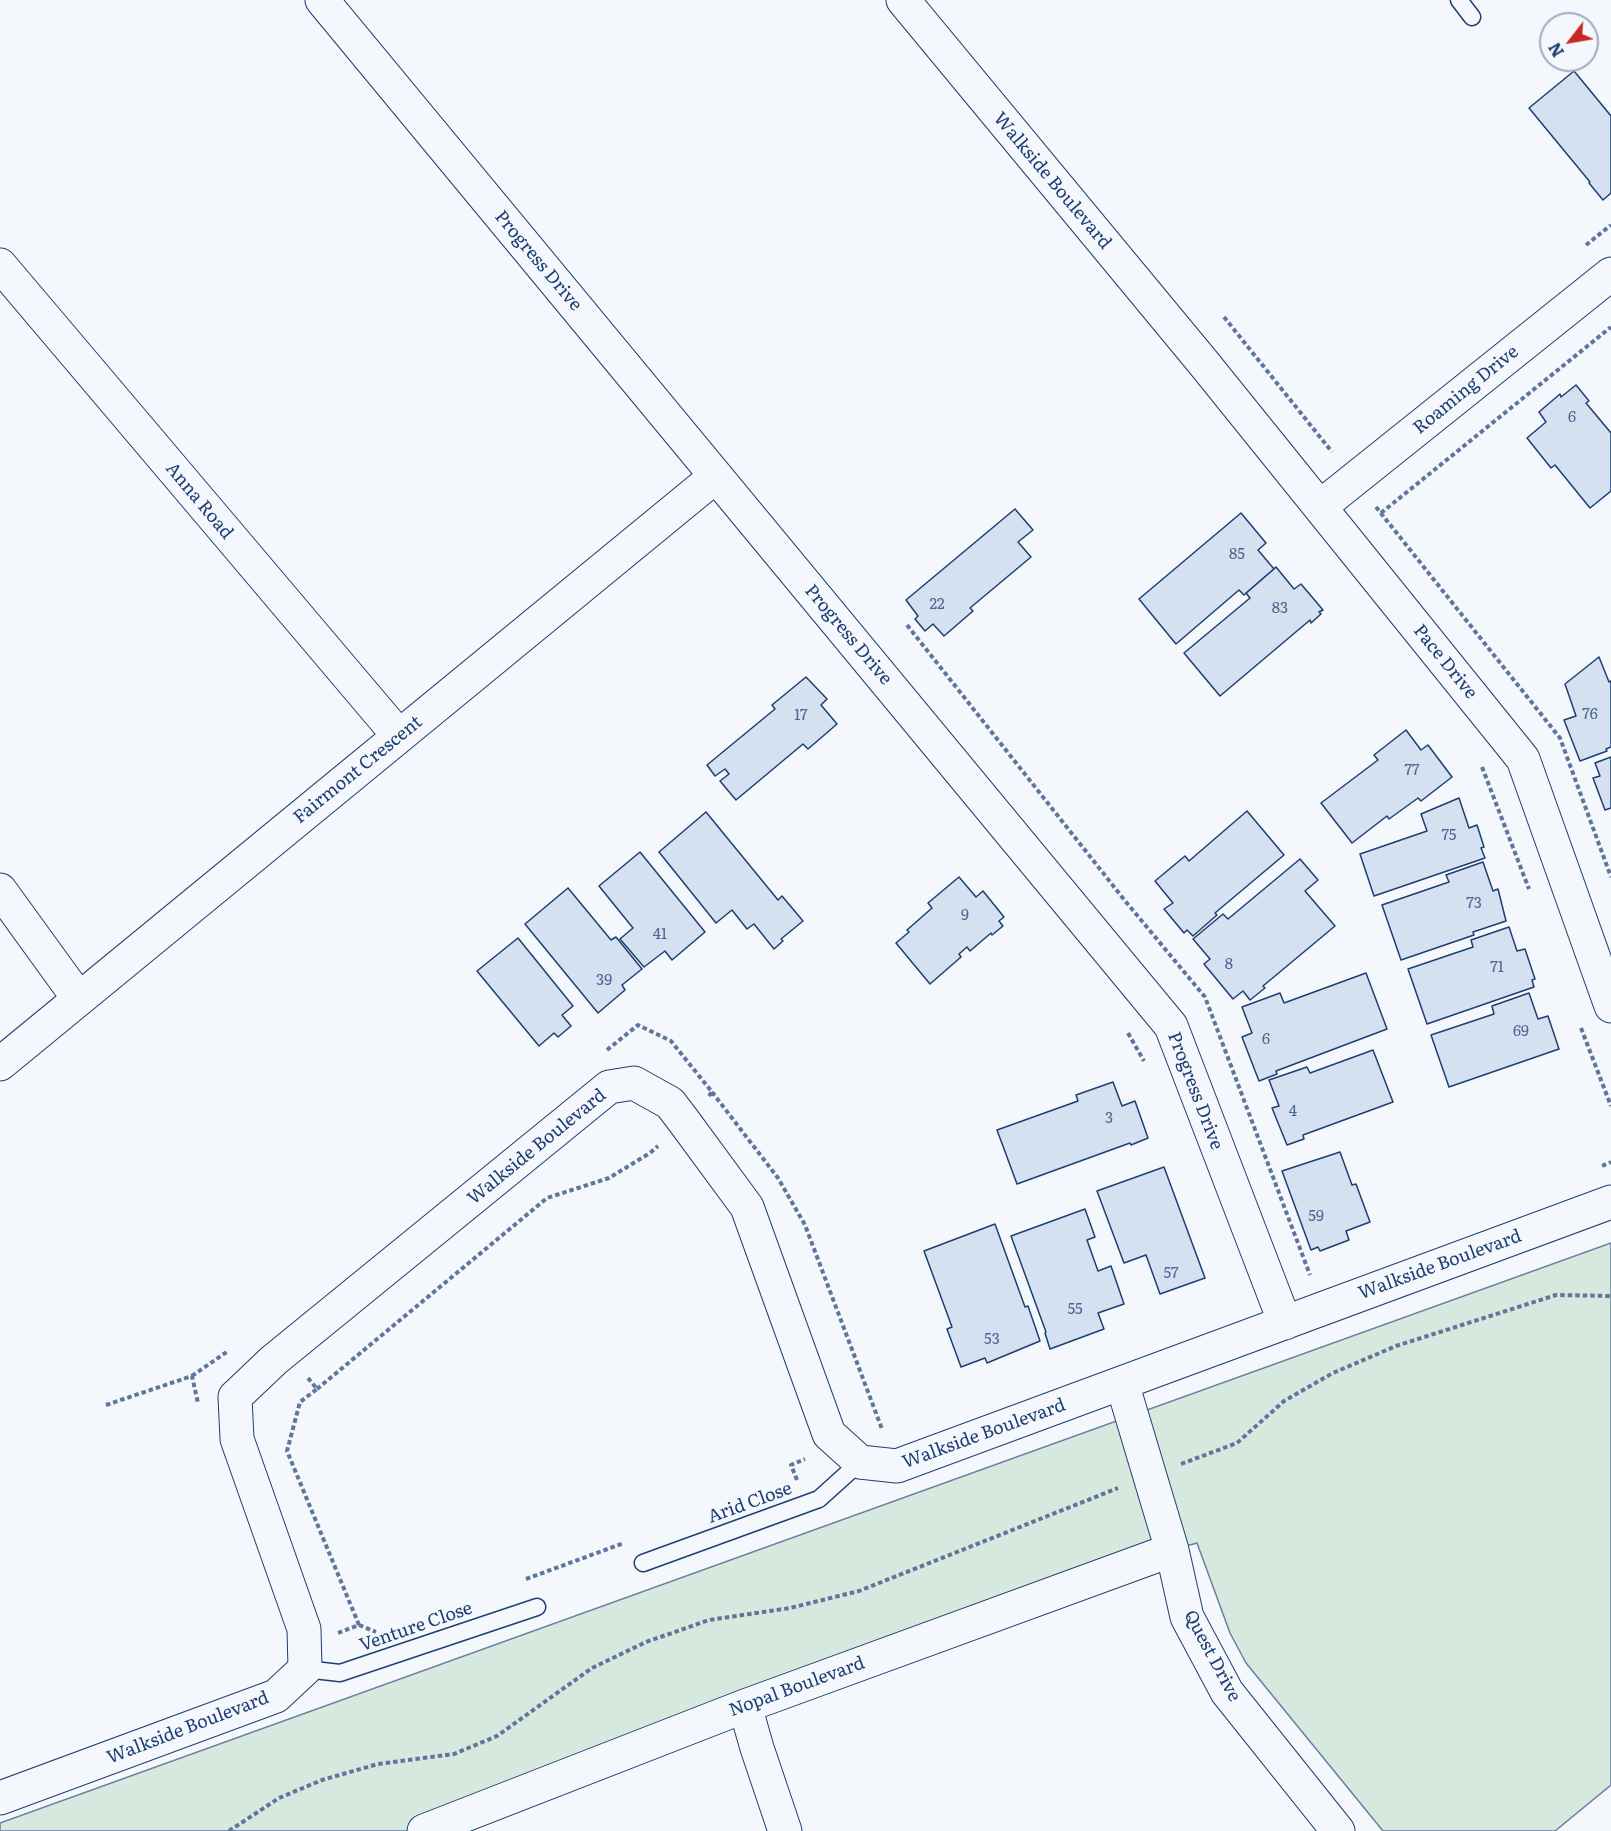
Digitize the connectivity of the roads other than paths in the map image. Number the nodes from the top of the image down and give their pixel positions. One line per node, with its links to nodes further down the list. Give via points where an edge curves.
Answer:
1 (322, 0): 8 (street, Progress Drive)
2 (903, 0): 7 (street, Walkside Boulevard)
3 (1459, 0): 4 (lane)
4 (1472, 16)
5 (0, 265): 10 (street, Anna Road)
6 (1611, 274): 9 (street, Roaming Drive)
7 (1202, 361): 9 (street, Pace Drive)
8 (716, 477): 10 (street, Fairmont Crescent); 16 (street, Progress Drive, via 1171,1026)
9 (1321, 506): 13 (street, Pace Drive, via 1523,759)
10 (399, 736): 12 (street, Fairmont Crescent)
11 (0, 890): 12 (street)
12 (79, 999): 14 (street, Fairmont Crescent)
13 (1611, 1006)
14 (0, 1064)
15 (1611, 1202): 16 (street, Walkside Boulevard)
16 (1285, 1323): 17 (street, Walkside Boulevard)
17 (1122, 1383): 18 (street, Walkside Boulevard, via 897,1466); 19 (street, Quest Drive)
18 (860, 1462): 20 (lane, Arid Close, via 819,1499); 22 (street, Walkside Boulevard, via 830,1434 747,1207 670,1102 634,1083 609,1087 235,1397 237,1439 304,1629)
19 (1172, 1550): 23 (street, Nopal Boulevard); 27 (street, Quest Drive, via 1186,1617 1227,1692)
20 (643, 1563)
21 (537, 1607): 22 (lane, Venture Close, via 340,1673)
22 (305, 1658): 24 (street, Walkside Boulevard, via 276,1696)
23 (745, 1706): 25 (street, Nopal Boulevard); 26 (street)
24 (0, 1798)
25 (423, 1831)
26 (785, 1831)
27 (1338, 1831)

